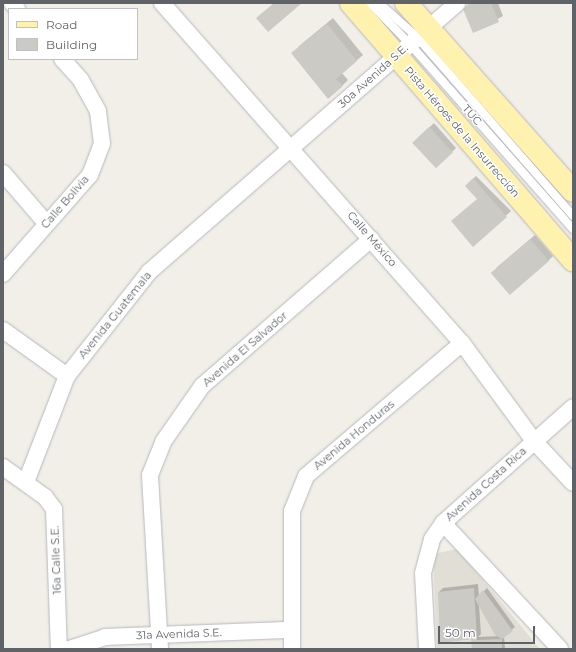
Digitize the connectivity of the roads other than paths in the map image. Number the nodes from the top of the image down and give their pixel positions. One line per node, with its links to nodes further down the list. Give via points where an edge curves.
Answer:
1 (162, 3): 9 (street, Calle México)
2 (351, 3): 7 (main road, Pista Héroes de la Insurrección)
3 (370, 3): 7 (lane, TUC)
4 (379, 3): 7 (lane, TUC)
5 (406, 3): 7 (main road, Pista Héroes de la Insurrección)
6 (457, 3): 7 (street, 30a Avenida S.E.)
7 (412, 41): 9 (street, 30a Avenida S.E.); 11 (main road, Pista Héroes de la Insurrección); 12 (lane, TUC); 14 (lane, TUC); 16 (main road, Pista Héroes de la Insurrección)
8 (63, 60): 13 (street, Calle Bolivia, via 81,80 98,111 102,144 90,175)
9 (290, 150): 15 (street, Calle México); 20 (street, Avenida Guatemala, via 149,272)
10 (3, 173): 13 (street)
11 (573, 191)
12 (573, 216)
13 (46, 223): 17 (street, Calle Bolivia)
14 (573, 229)
15 (371, 239): 19 (street, Calle México); 28 (street, Avenida El Salvador, via 202,386 163,442 150,476)
16 (573, 260)
17 (3, 274)
18 (3, 330): 20 (street)
19 (462, 343): 22 (street, Calle México); 27 (street, Avenida Honduras, via 306,476 292,511)
20 (67, 376): 24 (street, Avenida Guatemala)
21 (573, 407): 22 (street, Avenida Costa Rica)
22 (534, 441): 25 (street, Calle México); 26 (street, Avenida Costa Rica)
23 (3, 467): 24 (street, 16a Calle S.E.)
24 (26, 482): 29 (street, 16a Calle S.E., via 45,497 54,510)
25 (573, 483)
26 (443, 522): 32 (street, Avenida Costa Rica, via 432,539 423,573); 33 (street)
27 (291, 630): 28 (street, 31a Avenida S.E.); 31 (street, Avenida Honduras)
28 (160, 642): 30 (street, 31a Avenida S.E., via 105,637)
29 (59, 649)
30 (69, 649)
31 (292, 649)
32 (427, 649)
33 (560, 649)

